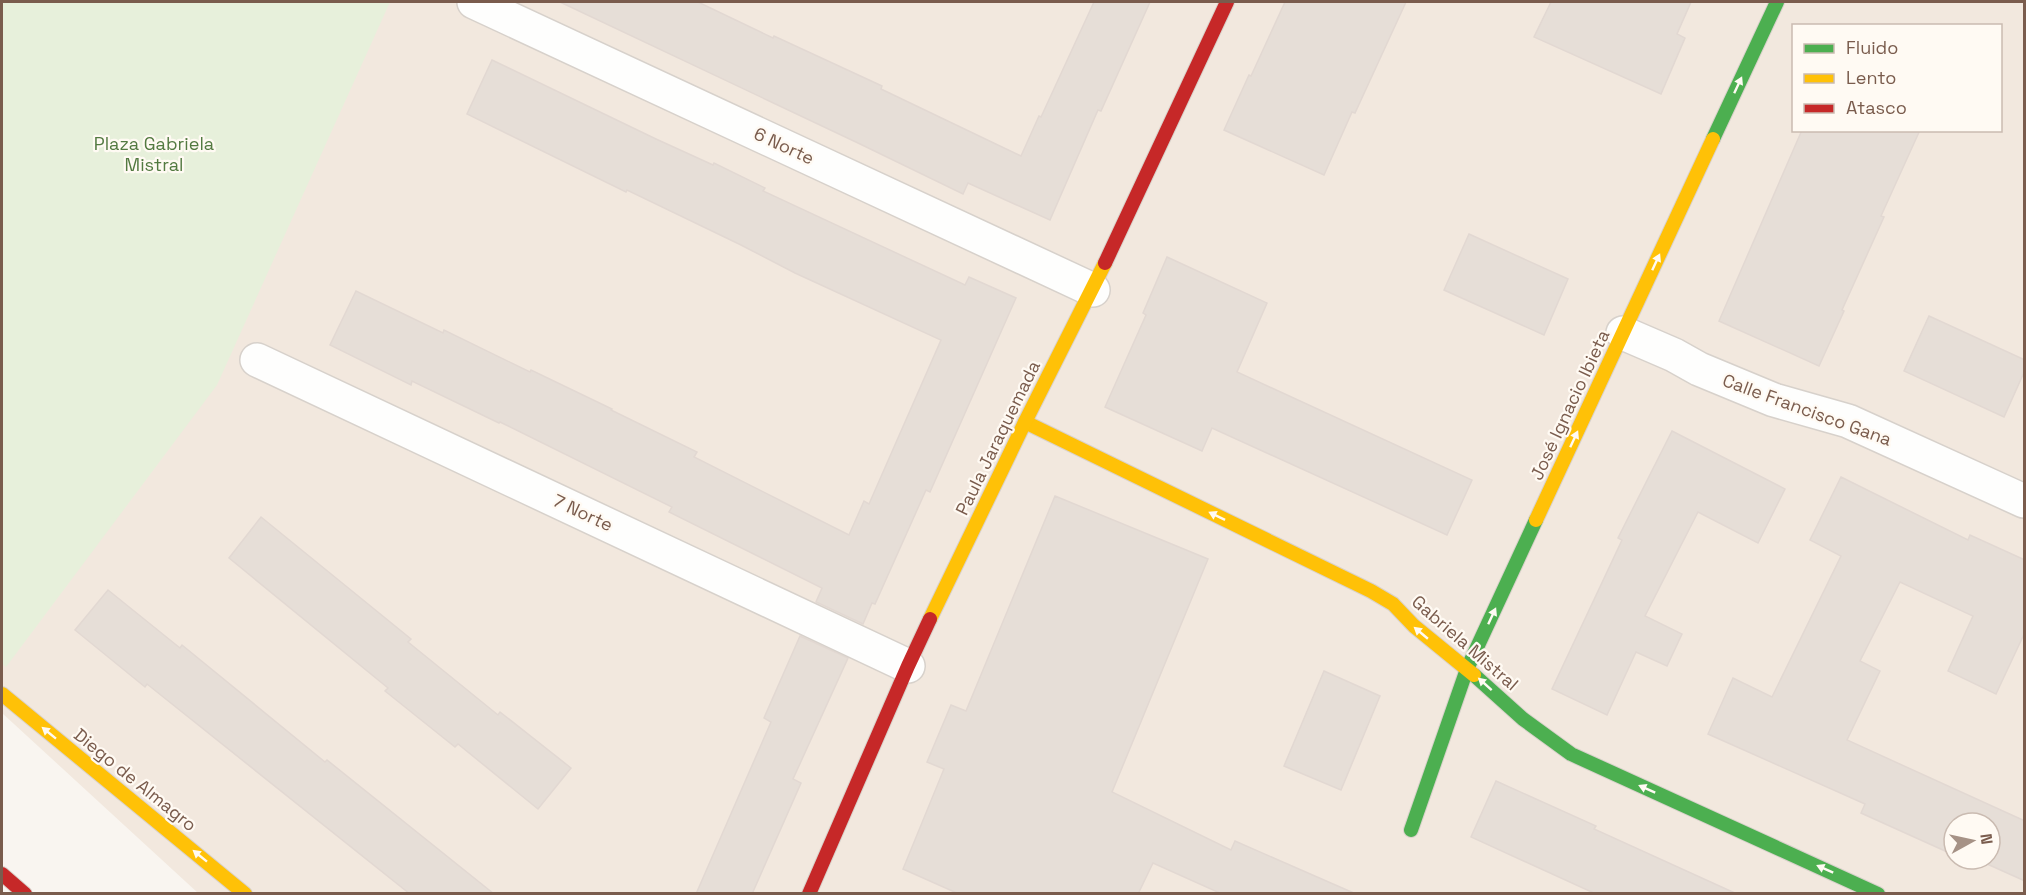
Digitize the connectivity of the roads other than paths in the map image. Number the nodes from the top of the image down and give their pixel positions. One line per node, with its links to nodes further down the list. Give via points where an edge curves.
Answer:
1 (474, 2): 4 (street, 6 Norte)
2 (1227, 2): 4 (main road, Paula Jaraquemada)
3 (1777, 2): 5 (main road, José Ignacio Ibieta, one-way to 3)
4 (1093, 290): 7 (main road, Paula Jaraquemada)
5 (1623, 333): 8 (street, Calle Francisco Gana, via 1774,400 1848,421); 10 (main road, José Ignacio Ibieta, one-way to 5)
6 (257, 360): 9 (street, 7 Norte)
7 (1025, 422): 9 (main road, Paula Jaraquemada); 10 (main road, Gabriela Mistral, one-way to 7, via 1414,626 1394,604 1371,591)
8 (2025, 501)
9 (908, 666): 16 (main road, Paula Jaraquemada)
10 (1467, 669): 12 (main road, José Ignacio Ibieta); 17 (main road, Gabriela Mistral, one-way to 10, via 1571,754 1523,719)
11 (2, 694): 15 (main road, Diego de Almagro, one-way to 11)
12 (1411, 830)
13 (2, 874): 14 (main road)
14 (25, 894)
15 (245, 894)
16 (809, 894)
17 (1878, 894)

